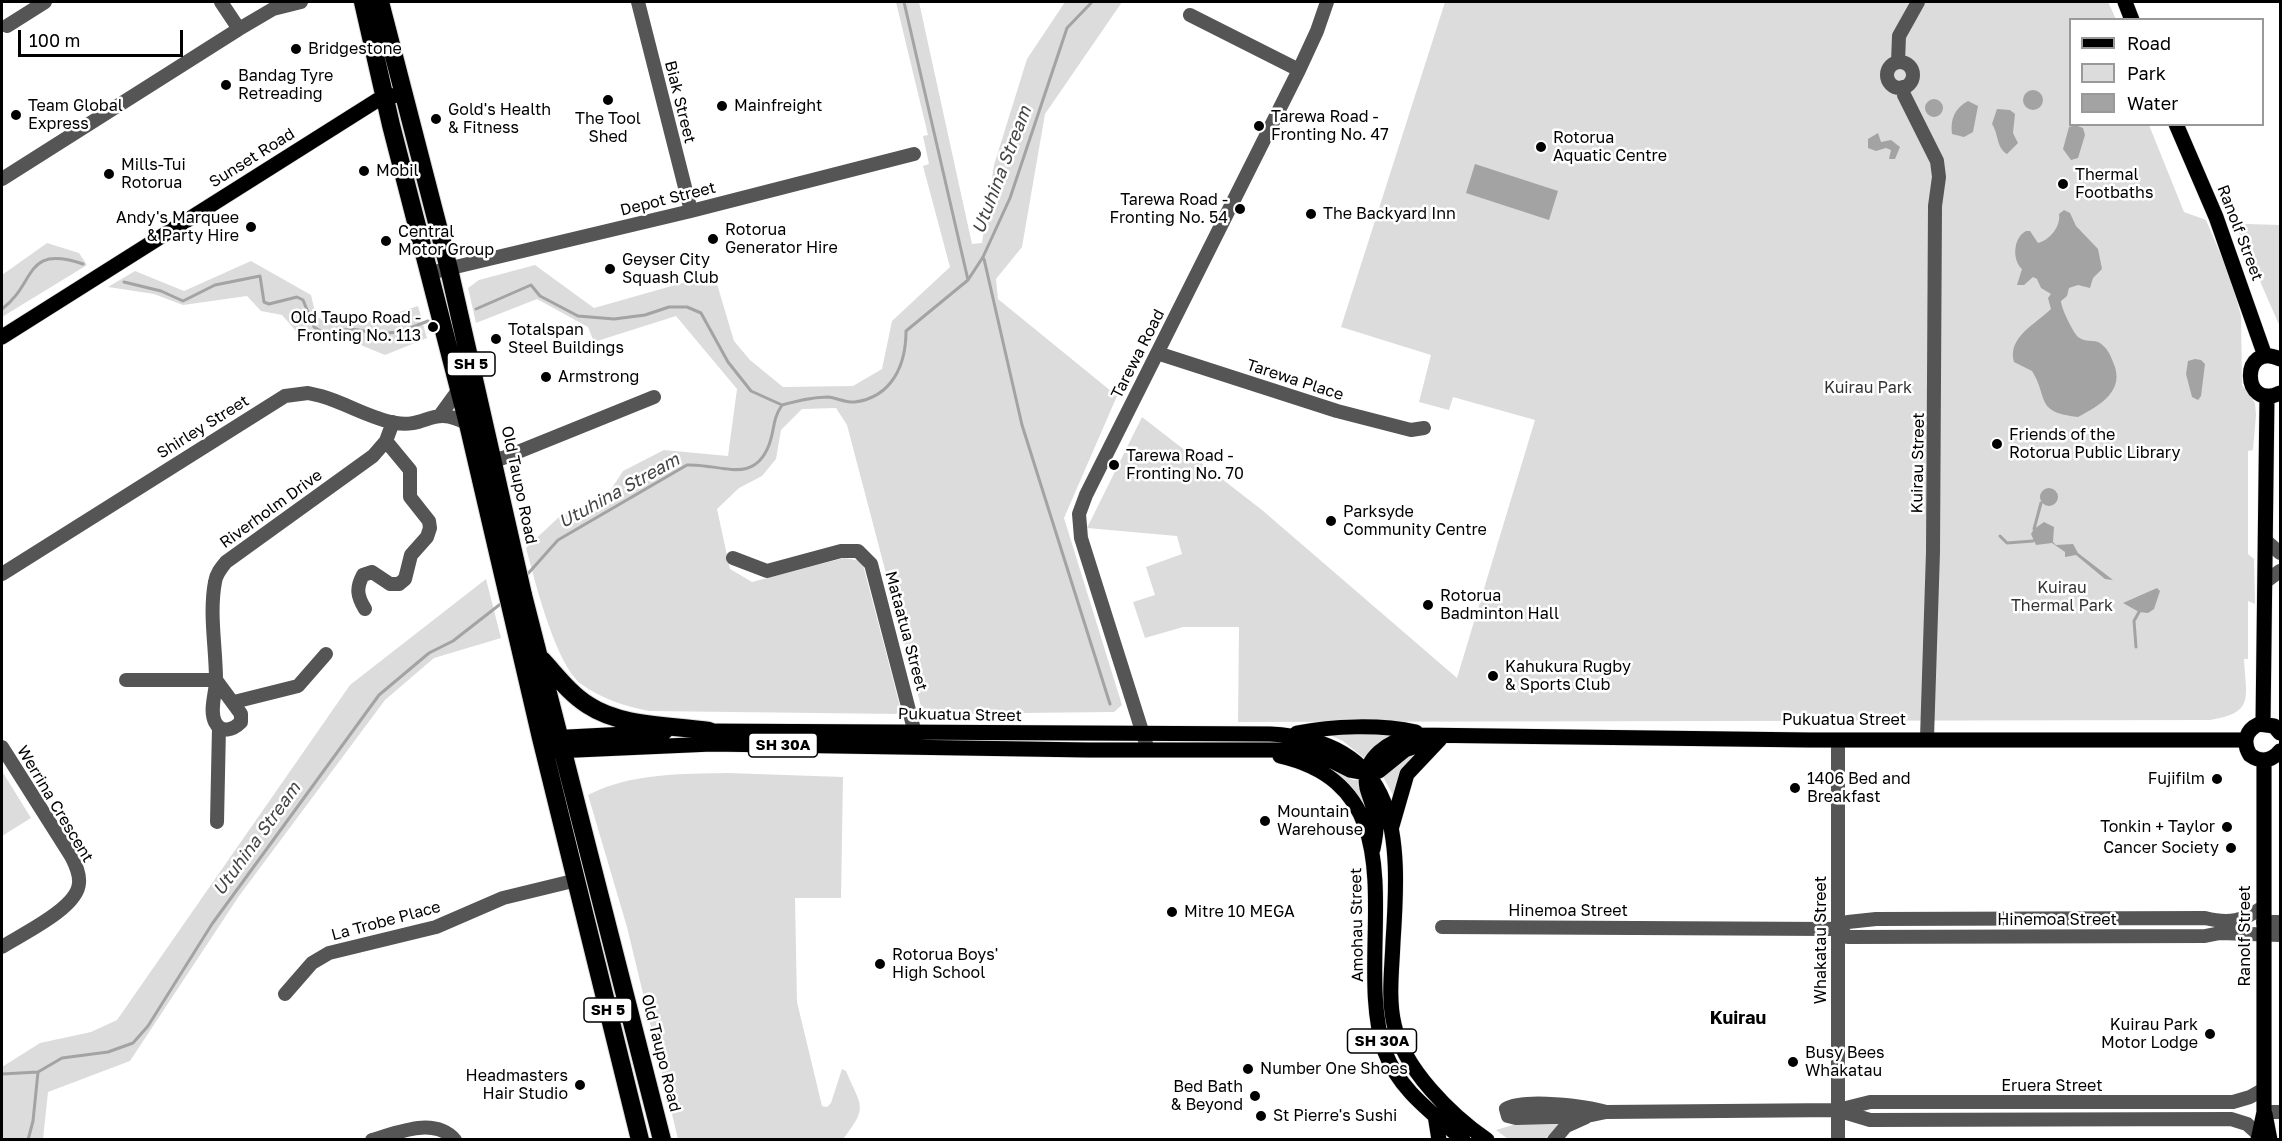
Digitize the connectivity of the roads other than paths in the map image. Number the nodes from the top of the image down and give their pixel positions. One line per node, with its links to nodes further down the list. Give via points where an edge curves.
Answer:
1 (45, 2): 12 (street)
2 (221, 2): 13 (street)
3 (301, 2): 13 (street, via 273,9)
4 (363, 2): 15 (highway, Old Taupo Road / SH 5)
5 (380, 2): 15 (highway, Old Taupo Road / SH 5)
6 (638, 2): 19 (street, Biak Street)
7 (1327, 2): 14 (street, Tarewa Road)
8 (1918, 2): 55 (street, Kuirau Street, via 1899,36 1898,62 1889,68 1888,78 1892,84 1903,87 1937,161 1939,177 1935,206 1933,562)
9 (2125, 2): 11 (main road)
10 (1190, 15): 14 (street)
11 (2131, 18)
12 (7, 26)
13 (238, 29): 18 (street)
14 (1299, 70): 23 (street, Tarewa Road)
15 (394, 95): 20 (highway, Old Taupo Road / SH 5); 21 (highway, Old Taupo Road / SH 5); 22 (main road, Sunset Road)
16 (2177, 126): 24 (main road, Ranolf Street)
17 (914, 154): 19 (street, Depot Street)
18 (2, 179)
19 (691, 211): 20 (street, Depot Street)
20 (448, 269): 21 (street, Depot Street); 33 (highway, Old Taupo Road / SH 5)
21 (430, 273): 25 (highway, Old Taupo Road / SH 5)
22 (2, 337)
23 (1157, 353): 31 (street, Tarewa Place, via 1336,411 1404,429); 51 (street, Tarewa Road, via 1086,495 1078,522)
24 (2273, 357): 26 (main road, via 2254,363 2249,376 2254,389)
25 (459, 388): 28 (street); 30 (highway, Old Taupo Road / SH 5)
26 (2273, 394): 34 (main road)
27 (654, 396): 33 (street, via 503,458)
28 (441, 414): 29 (street, Shirley Street, via 417,422); 30 (street)
29 (393, 422): 32 (street, Riverholm Drive); 38 (street, Shirley Street, via 321,396 285,396)
30 (468, 424): 33 (highway, Old Taupo Road / SH 5)
31 (1424, 428)
32 (386, 441): 41 (street, via 410,470 410,497 430,528 411,555 405,579 399,585 390,584 372,572 363,575 357,586); 45 (street, Riverholm Drive, via 373,456 223,565 214,589)
33 (485, 460): 40 (highway, Old Taupo Road / SH 5)
34 (2265, 540): 35 (street); 39 (main road)
35 (2280, 553)
36 (733, 558): 56 (street, Mataatua Street, via 767,572 841,551 858,551 871,564)
37 (2280, 571): 39 (street)
38 (2, 574)
39 (2265, 582): 47 (main road)
40 (518, 601): 43 (highway, Old Taupo Road / SH 5); 60 (highway, Old Taupo Road / SH 5)
41 (365, 609)
42 (326, 654): 46 (street, via 298,686)
43 (539, 656): 49 (highway, via 578,698 599,711 626,720); 59 (highway, Old Taupo Road / SH 5)
44 (126, 680): 45 (street)
45 (216, 680): 46 (street); 48 (street, Riverholm Drive, via 214,720)
46 (234, 702): 48 (street, via 242,714 241,722 235,728)
47 (2263, 723): 50 (main road); 58 (main road, via 2251,728)
48 (219, 727): 67 (street, Riverholm Drive)
49 (709, 731): 56 (main road, Pukuatua Street / SH 30A); 59 (main road, Pukuatua Street / SH 30A)
50 (2280, 733)
51 (1143, 735): 52 (main road, Pukuatua Street / SH 30A); 56 (main road, Pukuatua Street / SH 30A); 62 (street, Tarewa Road)
52 (1285, 735): 53 (main road, via 1325,729 1396,729); 66 (main road, Pukuatua Street / SH 30A, via 1333,747)
53 (1425, 735): 54 (main road, Pukuatua Street); 66 (main road, Pukuatua Street, via 1382,749 1371,760)
54 (1442, 737): 57 (main road, Pukuatua Street); 66 (main road, Pukuatua Street, via 1405,750 1379,771); 68 (main road, via 1407,774)
55 (1927, 738): 57 (main road, Pukuatua Street); 58 (main road, Pukuatua Street)
56 (917, 740): 59 (main road, Pukuatua Street / SH 30A); 62 (main road, Pukuatua Street / SH 30A)
57 (1838, 740): 74 (street, Whakatau Street)
58 (2246, 740): 65 (main road, via 2250,755)
59 (562, 744): 60 (main road, Pukuatua Street / SH 30A); 77 (highway, Old Taupo Road / SH 5)
60 (543, 745): 70 (highway, Old Taupo Road / SH 5)
61 (2, 747): 76 (street, Werrina Crescent, via 78,869 80,884 66,907)
62 (1148, 750): 63 (main road, Pukuatua Street / SH 30A)
63 (1248, 751): 66 (main road, via 1305,752); 69 (main road, Amohau Street / SH 30A, via 1288,758 1328,777 1359,812)
64 (2280, 751): 65 (main road)
65 (2264, 760): 71 (main road, Ranolf Street)
66 (1367, 773): 68 (main road, Amohau Street / SH 30A, via 1380,793); 69 (main road, via 1376,823)
67 (217, 822)
68 (1392, 826): 90 (main road, Amohau Street / SH 30A, via 1395,895 1390,988 1394,1024 1414,1070)
69 (1373, 849): 86 (main road, Amohau Street / SH 30A, via 1377,1024 1386,1055 1402,1082)
70 (577, 880): 77 (highway, Old Taupo Road / SH 5, via 585,882 591,890 609,956); 78 (street, La Trobe Place, via 503,898 436,927 329,953 312,963); 82 (highway, Old Taupo Road / SH 5)
71 (2263, 922): 72 (street, Hinemoa Street); 74 (street, Hinemoa Street, via 2205,918 1876,919 1848,922); 74 (street, Hinemoa Street, via 2193,936 1848,937); 75 (street, Hinemoa Street); 80 (main road, Ranolf Street)
72 (2280, 922)
73 (1442, 927): 74 (street, Hinemoa Street)
74 (1837, 928): 81 (street, Whakatau Street)
75 (2280, 935)
76 (2, 947)
77 (622, 976): 79 (highway, Old Taupo Road / SH 5)
78 (285, 994)
79 (641, 1055): 82 (highway, via 637,1070 643,1103); 88 (highway, Old Taupo Road / SH 5)
80 (2264, 1089): 81 (street, Eruera Street, via 2233,1102 1870,1102); 84 (main road, Ranolf Street)
81 (1838, 1110): 83 (street, Eruera Street); 89 (street, Eruera Street, via 1870,1120 2231,1119 2247,1124); 98 (street, Whakatau Street)
82 (633, 1111): 93 (highway, Old Taupo Road / SH 5)
83 (1606, 1112): 87 (street, Eruera Street); 87 (street, Eruera Street, via 1567,1106 1520,1105 1506,1109 1508,1116 1516,1118)
84 (2264, 1112): 85 (street); 89 (main road, Ranolf Street)
85 (2280, 1112)
86 (1435, 1115): 95 (main road); 96 (main road, Amohau Street / SH 30A)
87 (1587, 1116): 97 (street, Eruera Street, via 1566,1126)
88 (660, 1131): 94 (highway, via 650,1128)
89 (2262, 1138)
90 (1484, 1139)
91 (372, 1140): 92 (street, via 430,1128 441,1129)
92 (455, 1140)
93 (640, 1140)
94 (650, 1140)
95 (1439, 1140)
96 (1463, 1140)
97 (1554, 1140)
98 (1838, 1140)

